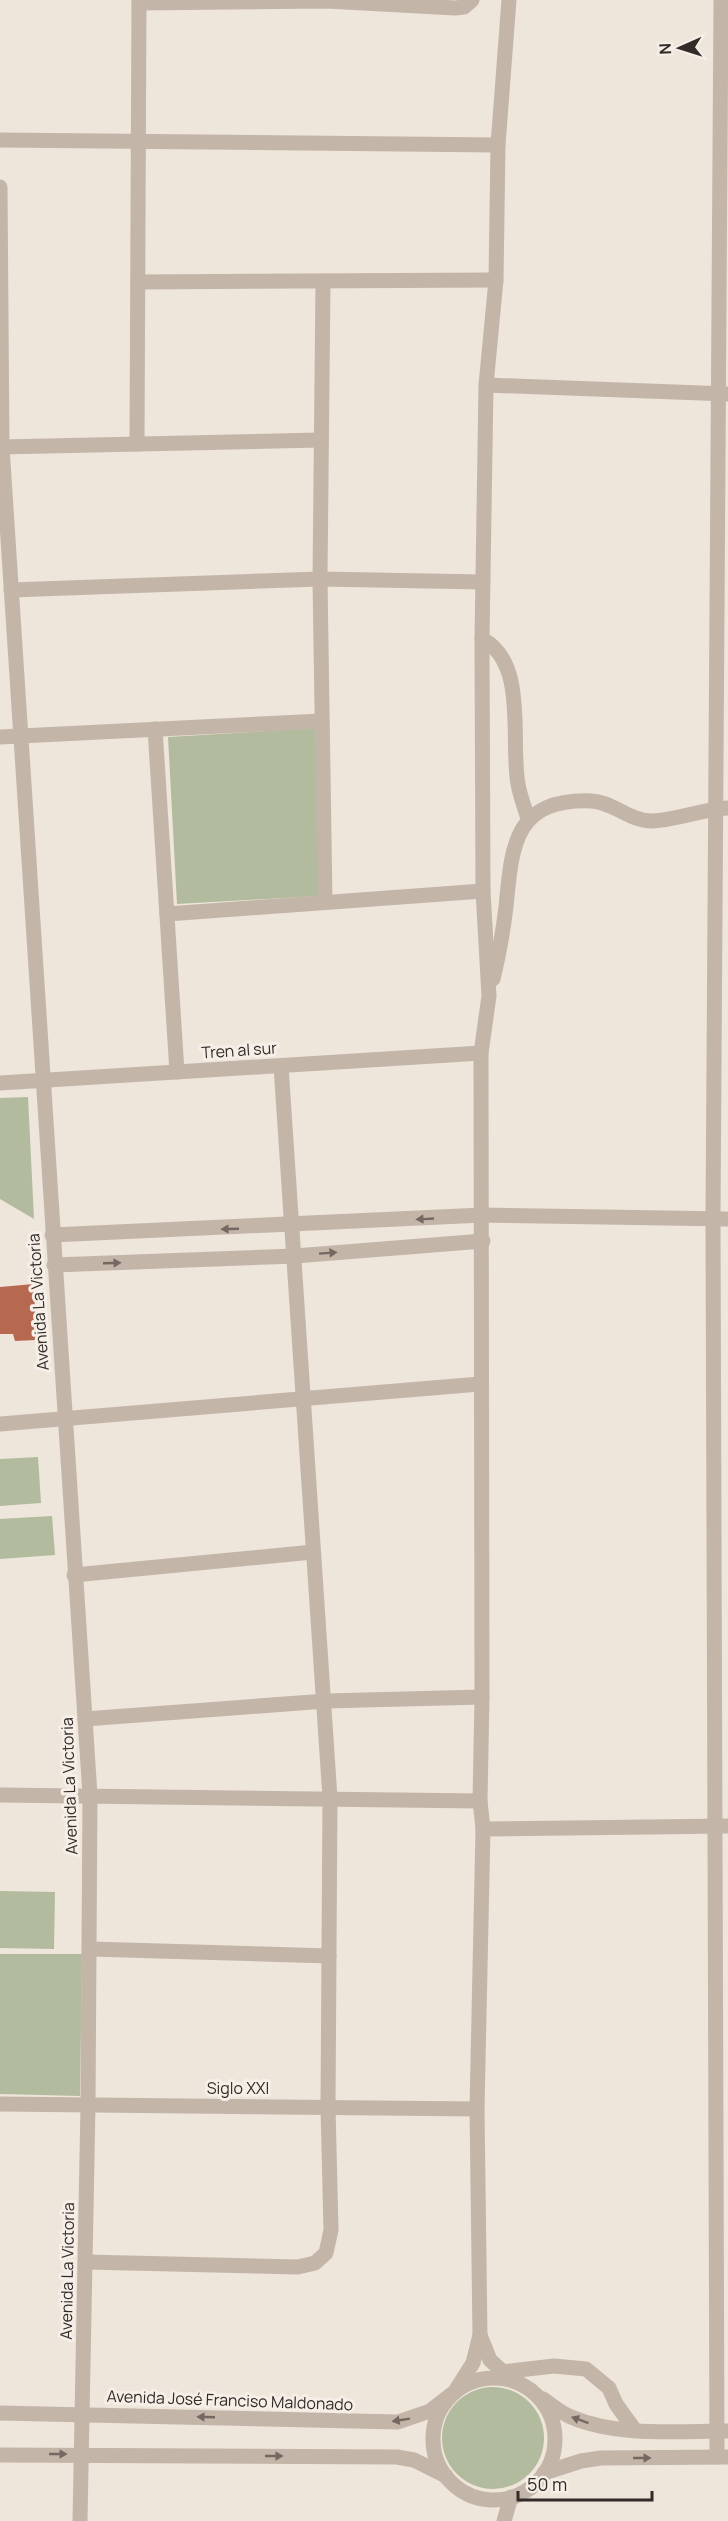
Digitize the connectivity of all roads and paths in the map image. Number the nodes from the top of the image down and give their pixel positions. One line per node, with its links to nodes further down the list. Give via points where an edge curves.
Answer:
1 (327, 0): 2 (street, via 455,8); 5 (street)
2 (472, 0)
3 (509, 0): 8 (street)
4 (721, 0): 14 (street)
5 (139, 2): 7 (street)
6 (0, 140): 7 (street)
7 (139, 141): 8 (street); 11 (street)
8 (498, 145): 10 (street)
9 (0, 188): 17 (street, Avenida La Victoria)
10 (496, 280): 12 (street); 13 (street)
11 (138, 282): 12 (street); 16 (street)
12 (323, 282): 15 (street)
13 (486, 385): 14 (street); 19 (street)
14 (724, 394): 26 (street)
15 (321, 440): 16 (street); 18 (street)
16 (137, 444): 17 (street)
17 (1, 447): 20 (street, Avenida La Victoria)
18 (320, 579): 19 (street); 20 (street); 22 (street)
19 (483, 582): 21 (street)
20 (11, 590): 24 (street, Avenida La Victoria)
21 (482, 639): 27 (street, via 502,654 509,675 518,784); 28 (street)
22 (322, 721): 23 (street); 29 (street)
23 (155, 729): 24 (street); 30 (street)
24 (20, 736): 25 (street); 35 (street, Avenida La Victoria)
25 (0, 737)
26 (721, 809): 27 (street, via 650,821 595,801 574,801 552,805); 38 (street)
27 (528, 819): 31 (street, via 510,859 500,952)
28 (483, 891): 29 (street); 31 (street)
29 (325, 902): 30 (street)
30 (166, 914): 34 (street)
31 (489, 996): 32 (street)
32 (481, 1053): 33 (street, Tren al sur); 37 (street)
33 (281, 1066): 34 (street, Tren al sur); 39 (street)
34 (177, 1072): 35 (street, Tren al sur)
35 (41, 1081): 36 (street, Tren al sur); 40 (street, Avenida La Victoria)
36 (0, 1083)
37 (483, 1215): 38 (street); 39 (street, one-way to 39); 41 (street)
38 (721, 1219): 57 (street)
39 (294, 1226): 40 (street, one-way to 40); 42 (street)
40 (52, 1235): 43 (street, Avenida La Victoria)
41 (483, 1242): 42 (street, one-way to 41); 44 (street)
42 (296, 1256): 43 (street, one-way to 42); 45 (street)
43 (54, 1265): 46 (street, Avenida La Victoria)
44 (480, 1384): 45 (street); 50 (street)
45 (304, 1398): 46 (street); 48 (street)
46 (65, 1418): 47 (street); 49 (street, Avenida La Victoria)
47 (0, 1424)
48 (313, 1552): 49 (street); 51 (street)
49 (74, 1575): 52 (street, Avenida La Victoria)
50 (482, 1697): 51 (street); 56 (street)
51 (326, 1701): 52 (street); 55 (street)
52 (85, 1719): 54 (street, Avenida La Victoria)
53 (0, 1795): 54 (street)
54 (90, 1795): 55 (street); 59 (street, Avenida La Victoria)
55 (330, 1798): 56 (street); 60 (street)
56 (480, 1801): 58 (street)
57 (721, 1826): 58 (street); 74 (street)
58 (483, 1829): 64 (street)
59 (90, 1949): 60 (street); 62 (street, Avenida La Victoria)
60 (329, 1956): 63 (street)
61 (0, 2104): 62 (street, Siglo XXI)
62 (88, 2105): 63 (street, Siglo XXI); 65 (street, Avenida La Victoria)
63 (328, 2106): 64 (street, Siglo XXI); 65 (street, via 331,2230 326,2253 315,2263 298,2267)
64 (477, 2109): 66 (street)
65 (86, 2262): 72 (street, Avenida La Victoria)
66 (480, 2335): 67 (street, via 490,2360); 70 (street, via 473,2363)
67 (502, 2373): 68 (street); 73 (street, via 554,2366 586,2369 609,2388)
68 (515, 2382): 69 (street); 70 (street, via 488,2378)
69 (533, 2392): 73 (street, one-way to 69, via 591,2424 569,2416); 78 (street, via 547,2410 554,2431 553,2453)
70 (453, 2394): 72 (street, Avenida José Franciso Maldonado, one-way to 72, via 430,2411 398,2422); 79 (street, via 440,2410 434,2429 434,2449)
71 (0, 2413): 72 (street, Avenida José Franciso Maldonado)
72 (81, 2414): 75 (street, Avenida La Victoria)
73 (634, 2429): 74 (street)
74 (722, 2431): 77 (street)
75 (81, 2454): 76 (street, one-way to 75); 79 (street, one-way to 79, via 397,2457 414,2460); 81 (street, Avenida La Victoria)
76 (0, 2455)
77 (722, 2457): 78 (street, one-way to 77, via 601,2458)
78 (544, 2473): 80 (street, via 530,2488)
79 (446, 2476): 80 (street, via 461,2490 480,2498)
80 (511, 2497): 82 (street)
81 (80, 2521)
82 (504, 2521)

